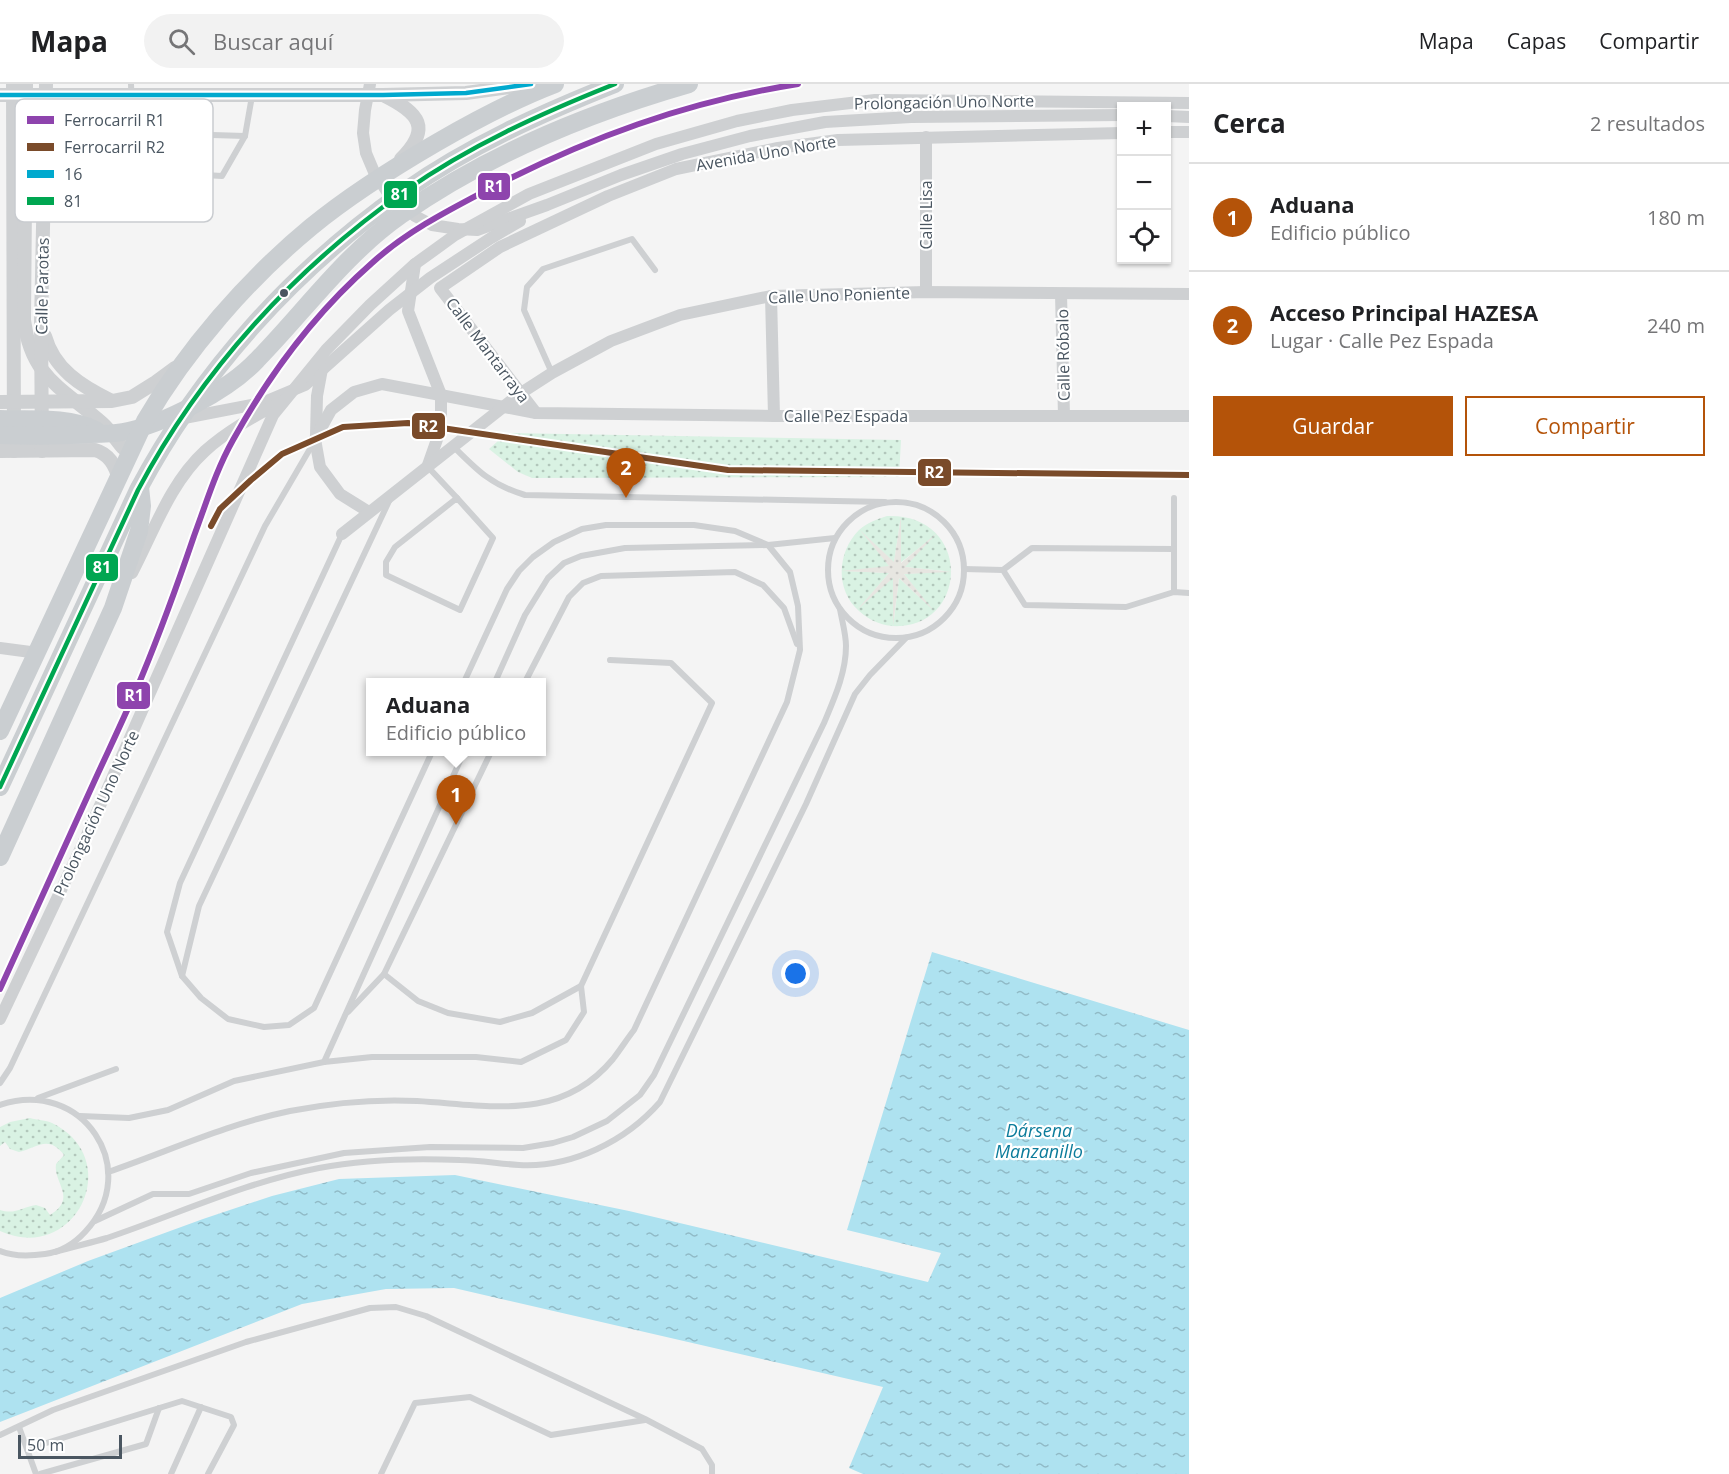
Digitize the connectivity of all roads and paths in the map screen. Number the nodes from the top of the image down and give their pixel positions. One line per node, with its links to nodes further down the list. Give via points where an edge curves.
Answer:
1 (26, 84): 14 (street)
2 (370, 84): 28 (street, via 363,133 366,153 374,172 400,206 432,225 477,230)
3 (531, 84): 8 (street, via 466,93)
4 (555, 84): 26 (main road, via 475,120)
5 (615, 84): 90 (main road, via 548,110 406,190 336,244 239,341 197,393 154,458)
6 (689, 84): 54 (main road, via 597,114 531,142 400,216 334,272 256,362 231,382)
7 (46, 89): 11 (street); 12 (street)
8 (384, 89): 10 (street); 26 (street, via 417,118 418,133 414,146)
9 (131, 90): 12 (street); 13 (street)
10 (285, 90): 13 (street)
11 (8, 91): 46 (street, Calle Parotas)
12 (82, 95): 15 (lane)
13 (252, 95): 24 (lane)
14 (26, 99)
15 (82, 99)
16 (1189, 103): 31 (street, Prolongación Uno Norte, via 875,100 792,110 656,144 530,194 455,235)
17 (1117, 116): 28 (street, via 911,117 825,122 682,154)
18 (1171, 116): 19 (street)
19 (1189, 117)
20 (1171, 132): 21 (street)
21 (1189, 132)
22 (1117, 133): 25 (street, Avenida Uno Norte)
23 (213, 135): 24 (lane)
24 (244, 136): 27 (lane, via 222,176)
25 (926, 137): 33 (street, Avenida Uno Norte, via 838,140 676,169 500,247); 34 (street, Calle Lisa)
26 (387, 171): 40 (main road, via 311,227 230,307)
27 (213, 175)
28 (547, 205): 42 (street, via 430,278)
29 (25, 222): 58 (street, via 24,320 32,355 43,373 104,424)
30 (44, 222): 38 (street, Calle Parotas)
31 (415, 264): 39 (street, Prolongación Uno Norte); 44 (street, via 408,311)
32 (655, 270): 41 (lane, via 632,239 543,269 527,288 524,310)
33 (440, 288): 43 (street, Calle Mantarraya)
34 (926, 292): 35 (street, Calle Uno Poniente); 37 (street, Calle Uno Poniente)
35 (1061, 294): 36 (street, Calle Uno Poniente); 51 (street, Calle Róbalo)
36 (1189, 294)
37 (771, 296): 41 (street, Calle Uno Poniente, via 680,315 611,341); 50 (street)
38 (41, 324): 45 (street, via 57,362 79,383); 47 (street, Calle Parotas)
39 (326, 350): 56 (street, via 317,396); 96 (street, Prolongación Uno Norte, via 273,415 87,835)
40 (184, 361): 45 (street, via 132,397); 62 (main road, via 145,421)
41 (552, 373): 43 (street, Calle Uno Poniente)
42 (305, 385): 54 (street, via 262,402); 76 (street, via 235,428 198,458 180,480)
43 (521, 393): 48 (street, Calle Uno Poniente); 49 (street, Calle Mantarraya)
44 (441, 395): 48 (street, Calle Pez Espada); 56 (street, via 382,384 354,392 331,410); 61 (street, via 441,428)
45 (112, 401): 47 (street)
46 (7, 402): 47 (street); 59 (street, Calle Parotas)
47 (42, 403): 60 (street, Calle Parotas)
48 (504, 406): 49 (street, Calle Pez Espada); 57 (street, Calle Uno Poniente)
49 (536, 413): 50 (street, Calle Pez Espada)
50 (774, 416): 51 (street, Calle Pez Espada)
51 (1064, 416): 52 (street, Calle Pez Espada)
52 (1189, 416)
53 (0, 419): 58 (main road, via 62,420 88,426)
54 (157, 422): 55 (main road, via 122,432)
55 (0, 435)
56 (315, 439): 67 (street, via 320,467 340,494); 99 (lane, via 265,526)
57 (453, 446): 61 (street, Calle Uno Poniente); 66 (lane, via 485,476 505,489 525,495)
58 (123, 448): 76 (main road, via 135,469 142,506 139,531)
59 (7, 451): 60 (street)
60 (42, 452): 62 (street, via 102,452)
61 (428, 466): 63 (street, Calle Uno Poniente); 64 (lane)
62 (119, 478): 81 (main road)
63 (393, 493): 67 (street, Calle Uno Poniente); 93 (lane, via 199,906)
64 (457, 498): 64 (lane, via 493,538 460,610 386,575 386,562 395,547)
65 (1174, 498): 71 (lane)
66 (885, 502): 69 (lane, via 848,521); 72 (lane, via 906,501 927,508 944,520 957,538)
67 (369, 512): 68 (street, Calle Uno Poniente)
68 (342, 534): 93 (lane, via 180,883 167,932)
69 (835, 538): 70 (lane); 77 (lane, via 828,574 831,593)
70 (768, 545): 80 (lane, via 790,572 798,606); 83 (lane, via 735,531 694,525 606,525 582,529 554,542 519,571); 84 (lane, via 625,548 564,563 548,578 525,615)
71 (1174, 549): 73 (lane, via 1032,548); 74 (lane)
72 (964, 569): 73 (lane); 78 (lane, via 958,600 945,618 927,631)
73 (1003, 570): 74 (lane, via 1025,605 1126,607)
74 (1174, 592): 75 (lane)
75 (1189, 593)
76 (113, 609): 91 (main road)
77 (840, 609): 78 (lane, via 852,623 869,633); 104 (lane, via 846,646 844,664 824,723 654,1075 623,1110 573,1137 538,1147 429,1147 344,1153 251,1173 189,1194 153,1194)
78 (906, 638): 105 (lane, via 855,694 806,804 660,1102 637,1126 585,1154 542,1164 425,1159 321,1168 238,1189 107,1238)
79 (0, 648): 81 (street)
80 (800, 650): 85 (lane, via 784,608 763,585 735,572 601,576 583,583 569,597); 103 (lane, via 788,702 634,1030 612,1061 585,1085 551,1102 515,1107 417,1101 290,1111 228,1127)
81 (38, 653): 86 (main road)
82 (610, 660): 94 (lane, via 671,663 712,703)
83 (466, 678)
84 (497, 678)
85 (527, 678)
86 (0, 731)
87 (430, 756): 93 (lane, via 314,1008 289,1025 264,1027 237,1021 201,998)
88 (462, 756): 95 (lane)
89 (490, 756): 92 (lane)
90 (0, 787)
91 (0, 857)
92 (384, 974): 94 (lane, via 418,1001 448,1013 500,1022 532,1013); 95 (lane)
93 (182, 976)
94 (581, 986): 97 (lane, via 584,1012 566,1040 521,1062 476,1057 372,1057)
95 (344, 1018): 97 (lane)
96 (0, 1019)
97 (324, 1062): 102 (lane, via 234,1081 168,1110 129,1118)
98 (116, 1069): 100 (lane)
99 (0, 1083)
100 (38, 1099): 101 (lane); 102 (lane, via 61,1104)
101 (0, 1105)
102 (80, 1116): 103 (lane, via 95,1132)
103 (108, 1172): 104 (lane, via 106,1198)
104 (95, 1221): 105 (lane, via 77,1240)
105 (55, 1252): 106 (lane, via 29,1257)
106 (1, 1253)
107 (201, 1407): 108 (lane, via 182,1401); 115 (lane); 116 (lane, via 231,1417 234,1425)
108 (159, 1408): 112 (lane); 114 (lane, via 147,1444)
109 (645, 1419): 110 (lane, via 426,1316 396,1307 370,1308 246,1342 53,1410); 117 (lane, via 550,1435 470,1397 415,1403); 118 (lane, via 702,1449 712,1465)
110 (19, 1427): 111 (lane); 112 (lane)
111 (0, 1435)
112 (27, 1449): 113 (lane)
113 (36, 1474)
114 (40, 1474)
115 (171, 1474)
116 (208, 1474)
117 (381, 1474)
118 (712, 1474)

